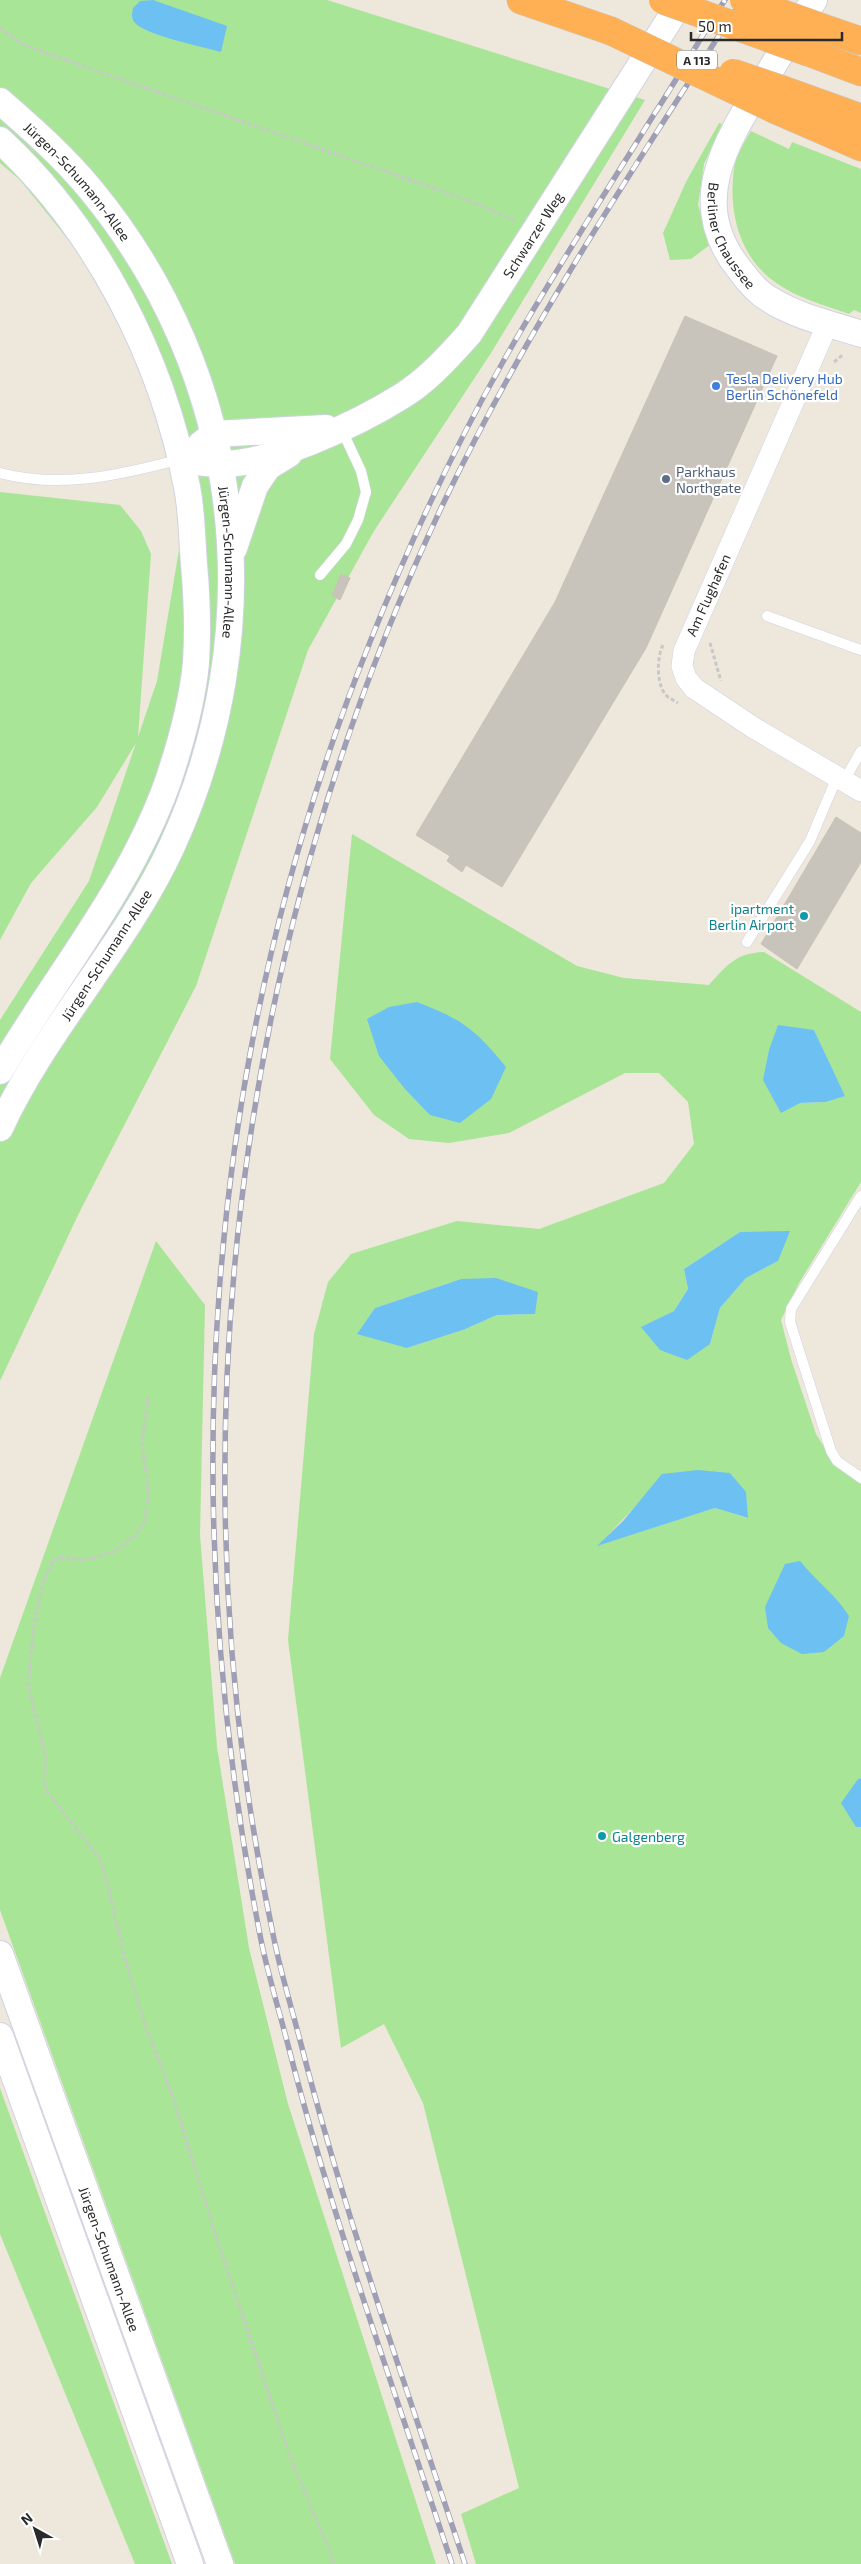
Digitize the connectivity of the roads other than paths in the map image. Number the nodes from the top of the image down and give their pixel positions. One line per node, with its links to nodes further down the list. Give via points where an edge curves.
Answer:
1 (521, 0): 8 (highway, bridge, via 612,31)
2 (663, 0): 7 (highway, bridge)
3 (682, 0): 15 (street, Schwarzer Weg, via 469,334 437,369 403,396)
4 (744, 0): 6 (highway, bridge)
5 (814, 0): 13 (street, Berliner Chaussee, via 732,131 720,160 713,203 716,226 728,256 750,283 779,305)
6 (861, 41)
7 (861, 72)
8 (780, 100): 10 (highway); 12 (highway)
9 (0, 101): 16 (street, Jürgen-Schumann-Allee, via 44,138 92,191 140,259 184,346 205,397)
10 (861, 118)
11 (0, 140): 18 (street, Jürgen-Schumann-Allee, via 24,162 96,256 134,325 156,376)
12 (861, 147)
13 (828, 323): 14 (street, Berliner Chaussee); 26 (street, Am Flughafen, via 684,651 682,666 694,688)
14 (861, 334)
15 (341, 428): 16 (street, Schwarzer Weg); 17 (street, Schwarzer Weg); 22 (lane, via 361,471 366,492 358,520 346,544)
16 (214, 434): 18 (street); 19 (street, Jürgen-Schumann-Allee)
17 (303, 446): 19 (street, Schwarzer Weg, via 262,458); 21 (street, via 268,467 255,486)
18 (180, 459): 19 (street, Schwarzer Weg); 20 (lane, via 75,481 28,480); 28 (street, Jürgen-Schumann-Allee, via 188,489 197,606 196,664 182,732 166,784 144,837 113,896)
19 (220, 464): 21 (street, Jürgen-Schumann-Allee)
20 (0, 473)
21 (232, 554): 29 (street, Jürgen-Schumann-Allee, via 231,625 225,671 212,739 193,796 144,900 53,1037)
22 (320, 575)
23 (766, 616): 24 (lane)
24 (861, 650)
25 (861, 751): 26 (lane)
26 (847, 783): 27 (lane)
27 (747, 942)
28 (0, 1071)
29 (0, 1128)
30 (861, 1196): 31 (lane, via 791,1309 790,1322 830,1451 837,1461)
31 (861, 1478)
32 (0, 1954): 35 (street, Jürgen-Schumann-Allee)
33 (0, 2036): 34 (street, Jürgen-Schumann-Allee)
34 (190, 2564)
35 (220, 2564)

